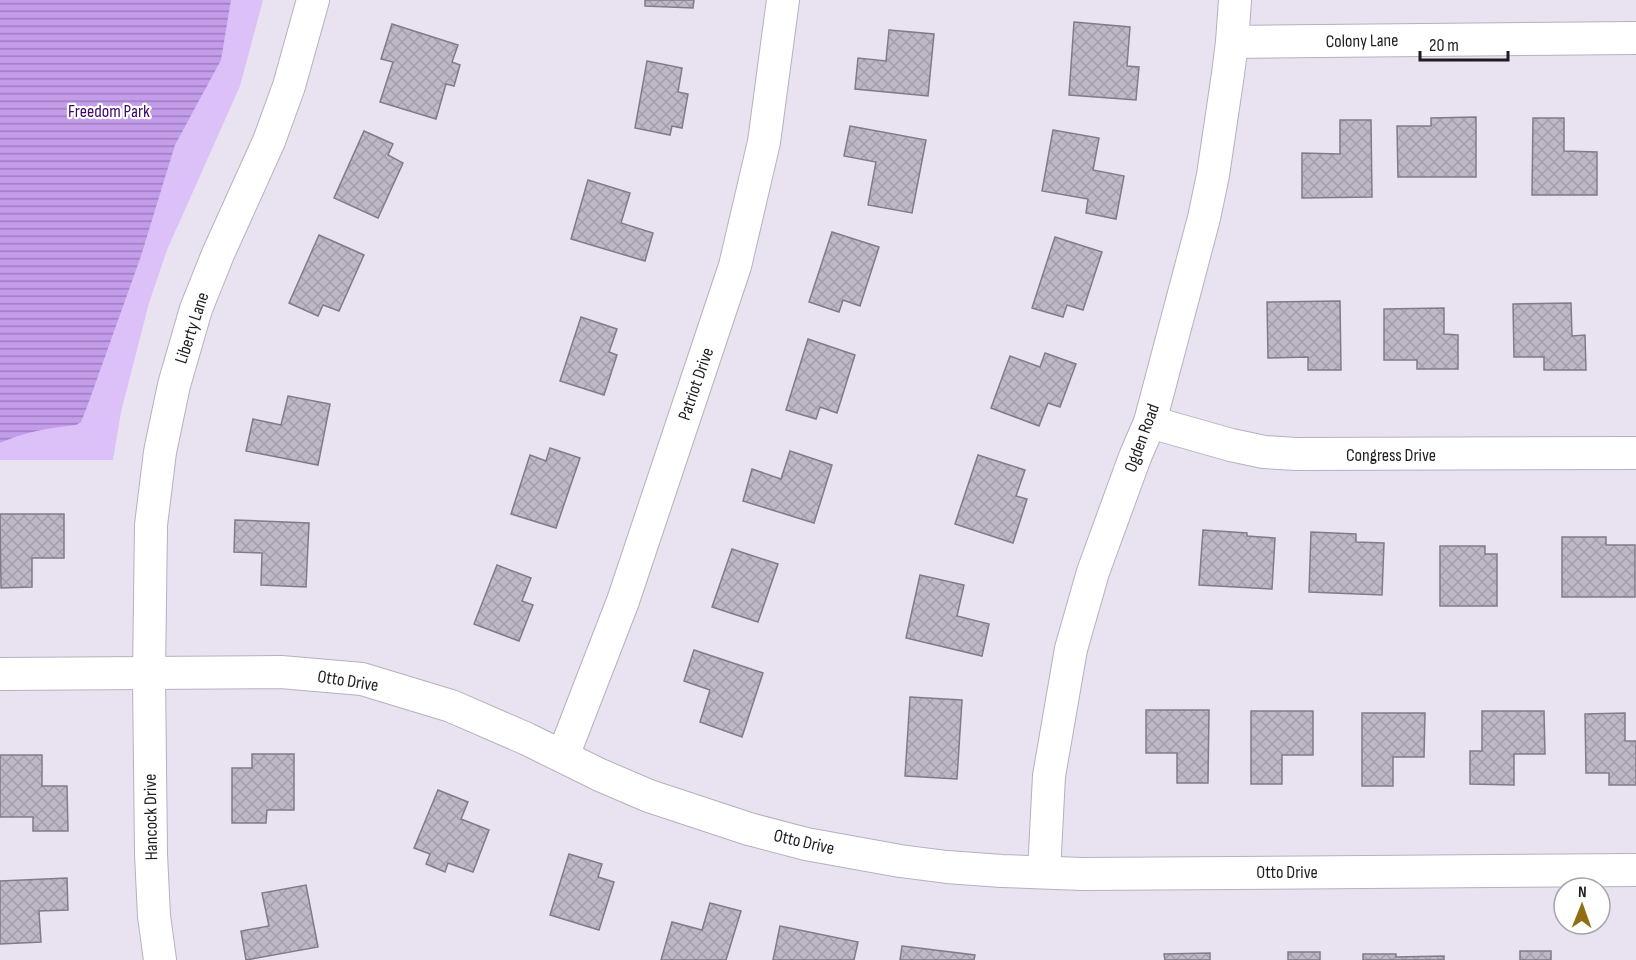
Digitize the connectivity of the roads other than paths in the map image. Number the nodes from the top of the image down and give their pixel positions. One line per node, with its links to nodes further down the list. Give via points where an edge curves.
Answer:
1 (313, 0): 9 (street, Liberty Lane, via 290,86 200,298 174,385 151,525)
2 (783, 0): 10 (street, Patriot Drive, via 764,142 735,266 623,601)
3 (1235, 0): 5 (street, Ogden Road)
4 (1636, 38): 5 (street, Colony Lane)
5 (1232, 42): 6 (street, Ogden Road, via 1204,218)
6 (1150, 422): 7 (street, Congress Drive, via 1264,452); 12 (street, Ogden Road, via 1093,572 1071,649 1050,776)
7 (1636, 453)
8 (0, 674): 9 (street, Otto Drive)
9 (149, 674): 10 (street, Otto Drive, via 281,672 362,679 451,706); 13 (street, Hancock Drive, via 151,854)
10 (563, 756): 12 (street, Otto Drive, via 649,796 806,844 947,867)
11 (1636, 870): 12 (street, Otto Drive)
12 (1044, 872)
13 (160, 960)

